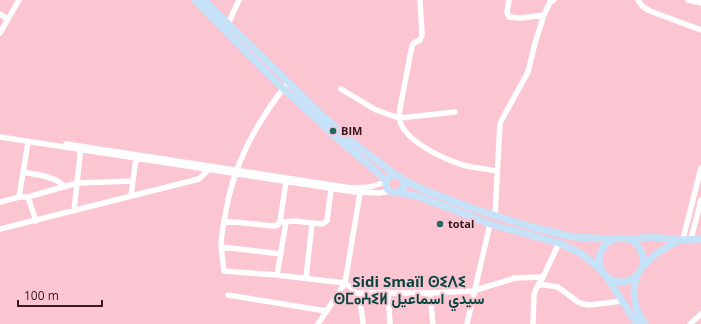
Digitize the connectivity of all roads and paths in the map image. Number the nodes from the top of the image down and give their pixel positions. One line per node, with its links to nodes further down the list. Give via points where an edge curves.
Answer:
1 (19, 0): 15 (street)
2 (195, 0): 19 (main road)
3 (204, 0): 16 (main road)
4 (239, 0): 16 (street)
5 (420, 0): 22 (street, via 422,38 412,46)
6 (509, 0): 14 (street, via 509,17)
7 (554, 0): 14 (street, via 550,2)
8 (638, 0): 12 (street)
9 (644, 0): 12 (street)
10 (688, 0): 11 (street)
11 (701, 3)
12 (643, 7): 17 (street)
13 (0, 14): 15 (street)
14 (544, 15): 30 (street, via 528,72 500,123)
15 (8, 19): 18 (street)
16 (228, 24): 19 (main road)
17 (701, 30)
18 (0, 33)
19 (285, 85): 32 (street, via 251,136); 33 (main road); 37 (main road, via 338,139 378,172)
20 (341, 89): 22 (street, via 376,110)
21 (455, 112): 22 (street)
22 (399, 118): 30 (street, via 410,137 435,154 464,165)
23 (0, 134): 26 (street)
24 (0, 137): 25 (street)
25 (28, 142): 26 (street); 31 (street)
26 (81, 148): 27 (street); 32 (street); 38 (street)
27 (136, 158): 29 (street); 35 (street)
28 (701, 168): 61 (street)
29 (208, 170): 32 (street); 44 (street, via 192,182)
30 (497, 171): 50 (street)
31 (23, 172): 39 (street, via 53,179); 45 (street)
32 (235, 172): 36 (street); 37 (street, via 357,188); 52 (street)
33 (396, 175): 34 (main road); 37 (main road, via 388,177)
34 (402, 179): 42 (main road, via 403,187); 50 (main road)
35 (133, 181): 38 (street); 44 (street)
36 (286, 182): 40 (street); 53 (street)
37 (386, 182): 41 (main road)
38 (77, 183): 39 (street); 49 (street)
39 (64, 186): 46 (street)
40 (332, 189): 43 (street); 54 (street, via 327,221 322,224)
41 (389, 191): 42 (main road); 43 (street)
42 (397, 192): 55 (main road, via 420,197)
43 (360, 193): 72 (street)
44 (131, 196): 49 (street)
45 (19, 197): 46 (street); 47 (street)
46 (28, 197): 51 (street)
47 (2, 200)
48 (701, 200): 59 (street)
49 (74, 211): 51 (street)
50 (495, 216): 57 (main road, via 566,236)
51 (36, 221): 56 (street)
52 (224, 221): 53 (street, via 273,226); 63 (street)
53 (283, 222): 54 (street); 64 (street)
54 (312, 223): 71 (street)
55 (490, 224): 62 (main road); 74 (street)
56 (0, 229)
57 (615, 239): 58 (main road); 66 (main road, via 604,246 600,254)
58 (628, 239): 61 (main road, via 653,237); 65 (main road, via 640,250)
59 (691, 239): 60 (main road); 61 (main road)
60 (701, 239)
61 (681, 240): 65 (main road, via 656,253)
62 (559, 243): 66 (main road, via 582,254); 69 (street)
63 (222, 247): 64 (street); 67 (street, via 224,271)
64 (281, 254): 67 (street)
65 (642, 267): 68 (main road)
66 (601, 270): 70 (main road)
67 (278, 275): 71 (street)
68 (637, 275): 70 (main road, via 622,282); 89 (main road, via 634,296 638,313)
69 (544, 277): 73 (street); 74 (street, via 515,278)
70 (606, 277): 79 (main road)
71 (306, 278): 72 (street)
72 (345, 283): 77 (street); 80 (street)
73 (539, 284): 79 (street, via 558,287 583,304); 87 (street, via 534,295)
74 (473, 291): 76 (street); 86 (street)
75 (388, 292): 76 (street); 77 (street); 84 (street)
76 (430, 292): 85 (street)
77 (356, 293): 83 (street, via 360,300)
78 (228, 295): 80 (street)
79 (622, 301): 88 (main road)
80 (326, 311): 82 (street)
81 (701, 314): 90 (street)
82 (318, 324)
83 (363, 324)
84 (390, 324)
85 (433, 324)
86 (466, 324)
87 (533, 324)
88 (637, 324)
89 (645, 324)
90 (690, 324)

